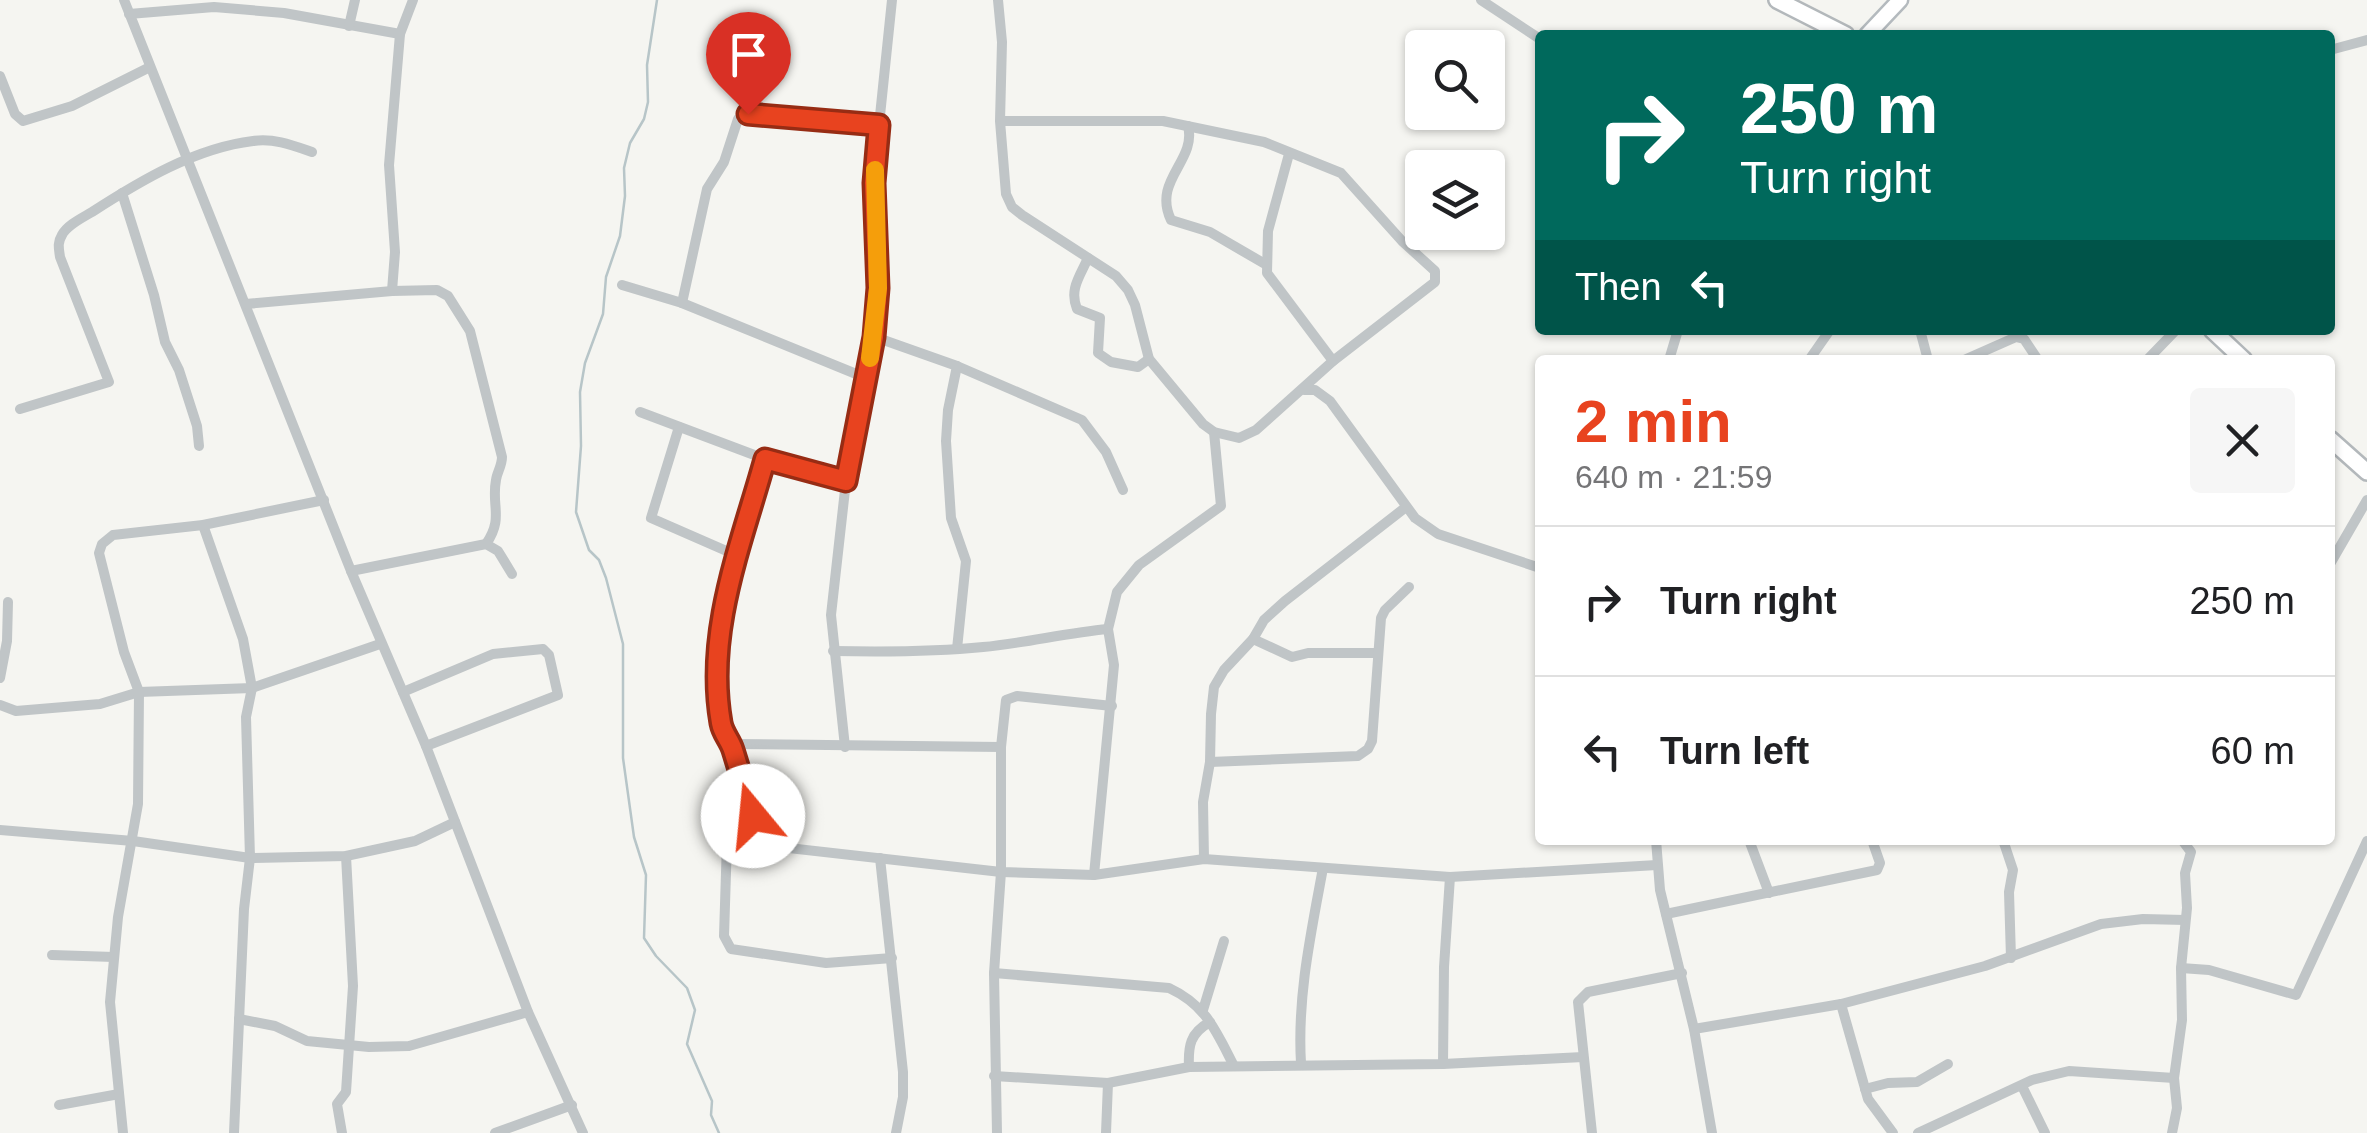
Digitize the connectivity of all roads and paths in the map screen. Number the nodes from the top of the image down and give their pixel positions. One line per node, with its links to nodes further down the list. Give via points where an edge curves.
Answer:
1 (124, 0): 10 (street)
2 (355, 0): 11 (street)
3 (413, 0): 14 (street)
4 (892, 0): 21 (street)
5 (998, 0): 20 (street)
6 (1480, 0): 15 (street)
7 (1777, 0): 12 (main road)
8 (1900, 0): 13 (street)
9 (285, 6): 10 (street); 11 (street)
10 (129, 14): 18 (street)
11 (350, 26): 14 (street)
12 (1836, 30)
13 (1872, 30)
14 (400, 34): 30 (street, via 388,165)
15 (1535, 36)
16 (2367, 40): 17 (street)
17 (2335, 49)
18 (150, 66): 19 (street, via 72,106 23,121); 25 (street)
19 (0, 76)
20 (1000, 121): 22 (street); 27 (street, via 1002,175 1012,207)
21 (879, 125): 31 (street, via 748,114 738,119 707,189); 35 (street)
22 (1188, 126): 24 (street); 28 (street, via 1191,138 1164,206 1171,220 1210,232)
23 (312, 152): 25 (street, via 265,140)
24 (1289, 154): 28 (street); 41 (street, via 1341,173 1435,272 1431,286)
25 (186, 159): 26 (street); 32 (street)
26 (122, 192): 45 (street, via 64,230 58,244 109,382); 50 (street)
27 (1088, 258): 40 (street, via 1128,290); 40 (street, via 1072,298 1077,309 1100,318 1098,352 1110,362 1138,367)
28 (1265, 264): 41 (street)
29 (622, 285): 31 (street)
30 (392, 291): 32 (street); 59 (street, via 437,290 456,305 470,331 502,457 496,521)
31 (682, 303): 43 (street)
32 (246, 304): 55 (street)
33 (2171, 335): 38 (street)
34 (2217, 335): 39 (main road)
35 (874, 337): 42 (street); 43 (street)
36 (1975, 355): 37 (street, via 2016,337)
37 (2035, 355)
38 (2152, 355)
39 (2239, 355)
40 (1150, 359): 48 (street)
41 (1334, 361): 44 (street)
42 (957, 366): 54 (street, via 1082,420); 70 (street, via 946,441 951,518 966,560)
43 (866, 378): 53 (street)
44 (1304, 390): 48 (street, via 1239,438); 57 (street, via 1330,401)
45 (20, 409)
46 (640, 412): 47 (street)
47 (679, 426): 51 (street); 61 (street, via 651,518)
48 (1214, 432): 67 (street, via 1221,506 1139,565 1117,592)
49 (2335, 443): 52 (main road)
50 (199, 446)
51 (765, 459): 53 (street); 61 (street)
52 (2367, 472)
53 (846, 481): 71 (street, via 833,579)
54 (1123, 490)
55 (324, 500): 58 (street); 63 (street)
56 (2367, 500): 60 (street)
57 (1406, 507): 62 (street, via 1438,534); 68 (street, via 1285,601)
58 (203, 525): 74 (street, via 243,640); 75 (street, via 114,536 102,544 102,574)
59 (486, 544): 63 (street); 64 (street)
60 (2335, 555)
61 (738, 556): 79 (street, via 722,606 717,657 722,728)
62 (1535, 566)
63 (351, 572): 69 (street)
64 (512, 574)
65 (1409, 588): 72 (street, via 1380,618)
66 (8, 602): 73 (street)
67 (1108, 629): 70 (street); 78 (street)
68 (1253, 639): 72 (street, via 1292,657); 83 (street, via 1214,687)
69 (380, 644): 74 (street); 76 (street)
70 (958, 648): 71 (street)
71 (833, 651): 82 (street)
72 (1377, 654): 83 (street, via 1374,724 1368,749 1358,756)
73 (0, 678)
74 (252, 688): 75 (street); 95 (street, via 246,717)
75 (139, 692): 77 (street, via 100,704 16,711); 86 (street)
76 (403, 692): 80 (street); 80 (street, via 493,654 550,654 558,695)
77 (0, 705)
78 (1112, 706): 81 (street, via 1010,696); 101 (street)
79 (732, 744): 82 (street); 87 (street)
80 (426, 746): 84 (street)
81 (1001, 747): 82 (street); 100 (street)
82 (845, 748)
83 (1210, 762): 97 (street)
84 (455, 822): 94 (street, via 415,842); 116 (street)
85 (0, 830): 86 (street)
86 (133, 841): 95 (street); 108 (street)
87 (762, 844): 96 (street); 109 (street, via 732,840 724,846 727,946 826,963)
88 (1656, 845): 98 (street)
89 (1751, 845): 103 (street)
90 (1874, 845): 103 (street, via 1876,870)
91 (2004, 845): 110 (street, via 2013,870)
92 (2186, 845): 105 (street, via 2192,852)
93 (2366, 849): 111 (street, via 2296,996)
94 (346, 856): 95 (street); 120 (street)
95 (250, 858): 117 (street)
96 (880, 858): 100 (street); 109 (street)
97 (1204, 860): 99 (street); 101 (street)
98 (1657, 864): 102 (street); 104 (street)
99 (1323, 868): 102 (street); 122 (street, via 1302,989)
100 (1001, 872): 101 (street); 113 (street)
101 (1094, 875)
102 (1450, 877): 123 (street)
103 (1768, 893): 104 (street)
104 (1666, 914): 112 (street)
105 (2185, 920): 110 (street, via 2101,924); 111 (street)
106 (1224, 941): 115 (street)
107 (52, 954): 108 (street)
108 (114, 956): 132 (street, via 110,1002)
109 (892, 958): 140 (street, via 903,1072)
110 (2011, 958): 114 (street)
111 (2181, 968): 128 (street)
112 (1682, 973): 119 (street); 121 (street, via 1582,996)
113 (994, 974): 115 (street, via 1168,988); 127 (street)
114 (1842, 1004): 119 (street); 131 (street)
115 (1203, 1010): 118 (street)
116 (528, 1012): 120 (street, via 409,1046); 134 (street)
117 (239, 1020): 120 (street); 136 (street)
118 (1210, 1022): 125 (street); 126 (street, via 1192,1038)
119 (1694, 1029): 144 (street)
120 (350, 1047): 137 (street, via 346,1092 337,1104)
121 (1583, 1057): 123 (street); 143 (street)
122 (1301, 1064): 123 (street); 125 (street)
123 (1442, 1064)
124 (1948, 1064): 131 (street, via 1917,1082)
125 (1234, 1066): 126 (street)
126 (1189, 1067): 129 (street)
127 (994, 1076): 129 (street); 141 (street)
128 (2174, 1078): 130 (street, via 2070,1071); 148 (street)
129 (1108, 1083): 142 (street)
130 (2022, 1086): 146 (street); 147 (street)
131 (1865, 1088): 145 (street)
132 (119, 1094): 133 (street); 135 (street)
133 (59, 1105)
134 (572, 1105): 138 (street); 139 (street)
135 (123, 1133)
136 (234, 1133)
137 (342, 1133)
138 (495, 1133)
139 (584, 1133)
140 (896, 1133)
141 (997, 1133)
142 (1106, 1133)
143 (1592, 1133)
144 (1712, 1133)
145 (1893, 1133)
146 (1918, 1133)
147 (2044, 1133)
148 (2172, 1133)

